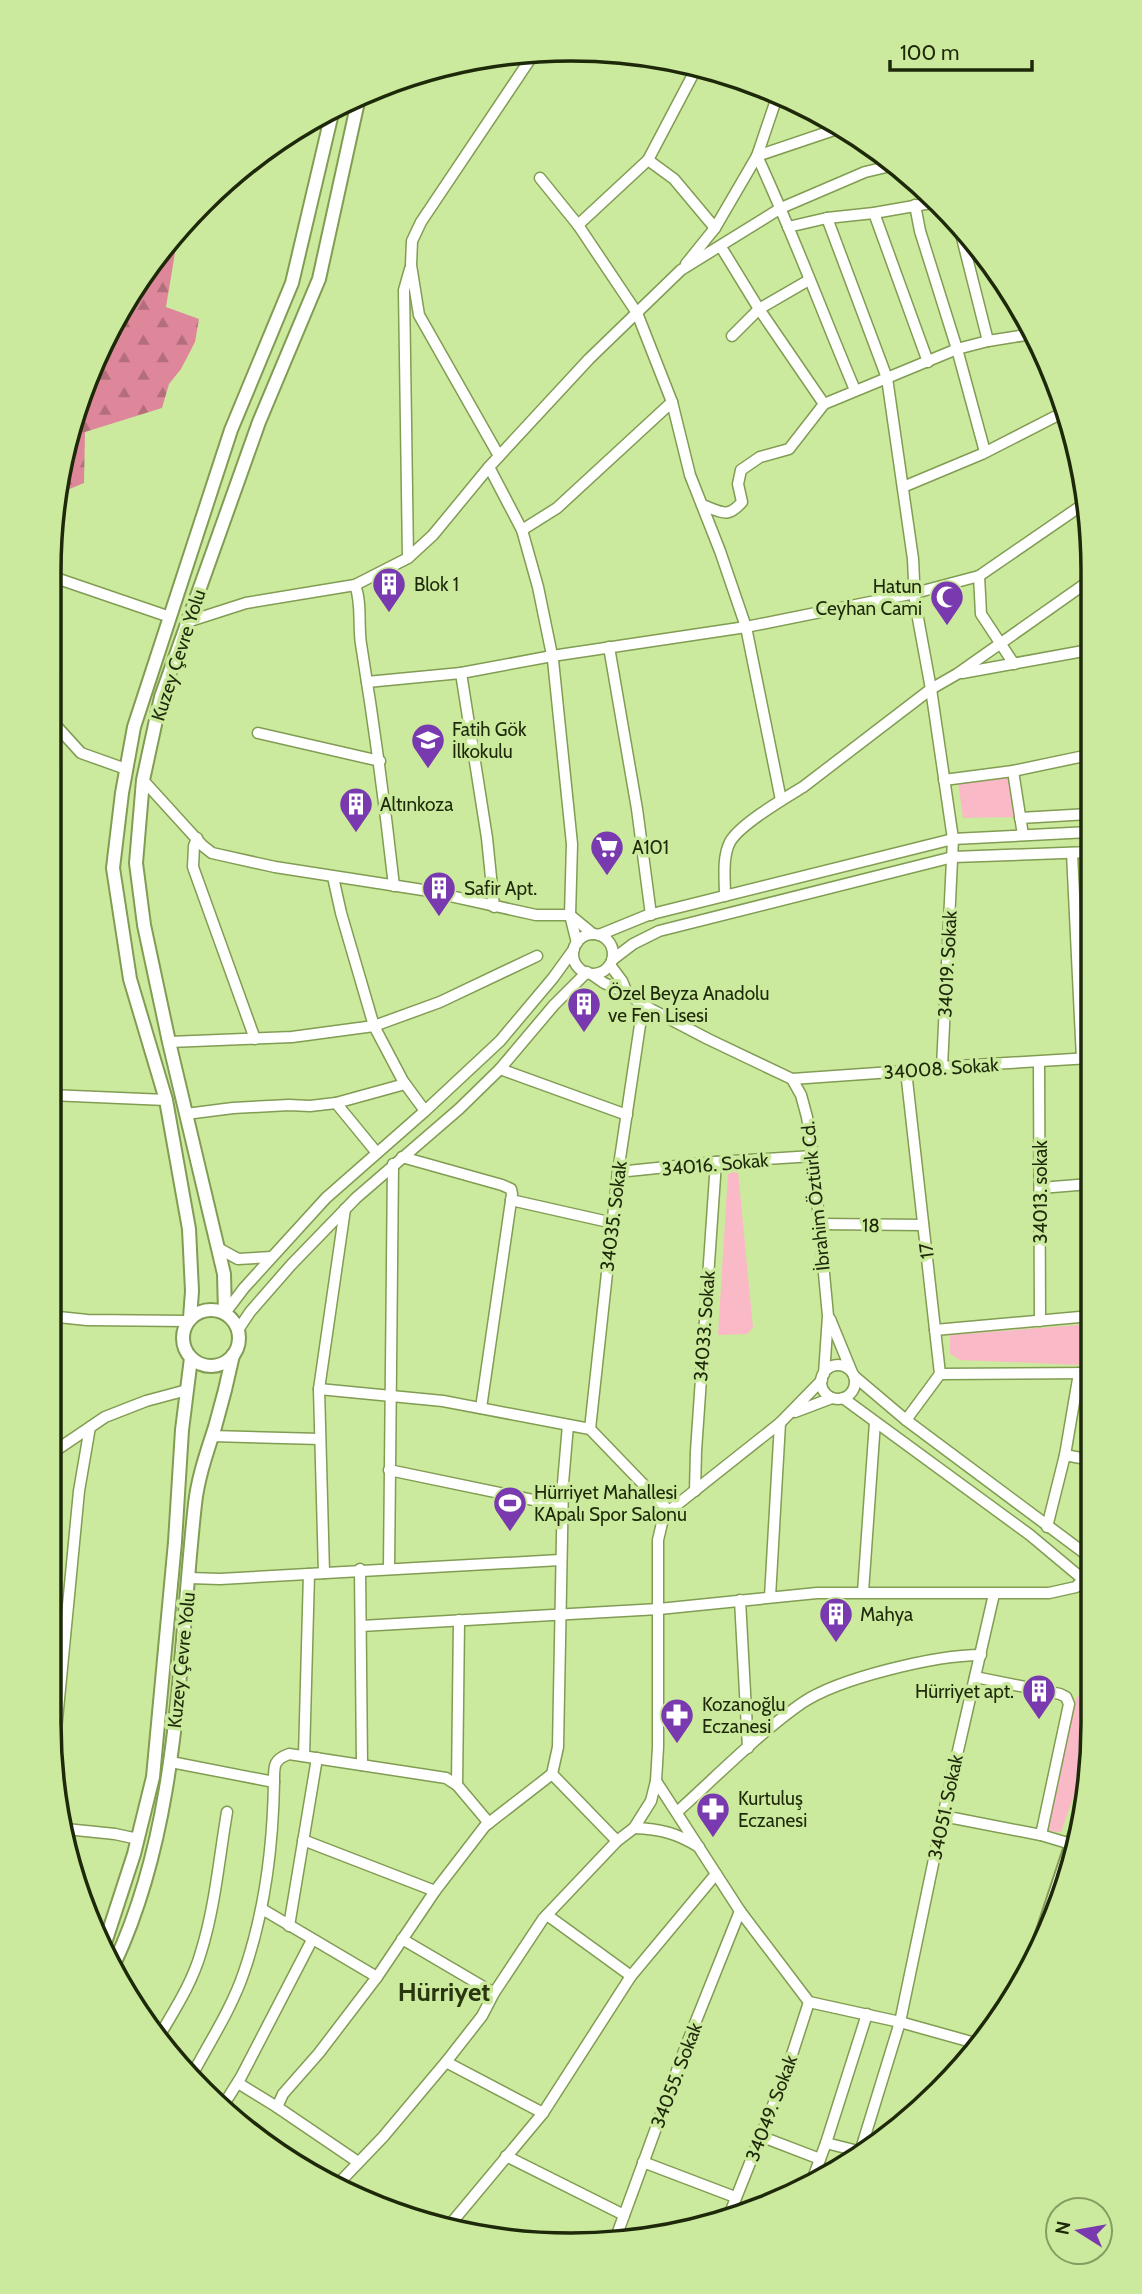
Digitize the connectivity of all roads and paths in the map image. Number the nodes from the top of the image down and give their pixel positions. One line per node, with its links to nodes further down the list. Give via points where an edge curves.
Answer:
1 (527, 63): 21 (street, via 421,222 412,241)
2 (692, 76): 8 (street)
3 (775, 104): 7 (street)
4 (356, 109): 50 (main road, Kuzey Çevre Yolu, via 318,279 259,422)
5 (330, 123): 49 (main road, Kuzey Çevre Yolu, via 292,283 231,430)
6 (829, 132): 7 (street)
7 (757, 156): 13 (street); 18 (street)
8 (648, 160): 16 (street); 18 (street, via 674,179)
9 (882, 168): 13 (street)
10 (540, 178): 16 (street)
11 (924, 204): 12 (street)
12 (915, 205): 14 (street); 29 (street)
13 (781, 208): 17 (street); 19 (street)
14 (874, 213): 15 (street); 30 (street)
15 (827, 218): 17 (street); 31 (street, 34019. Sokak)
16 (578, 225): 25 (street)
17 (788, 227): 23 (street)
18 (715, 228): 22 (street)
19 (721, 247): 22 (street); 24 (street)
20 (965, 248): 28 (street)
21 (411, 265): 37 (street, via 419,316); 43 (street, via 404,290)
22 (681, 270): 25 (street)
23 (808, 281): 24 (street); 32 (street)
24 (759, 309): 27 (street); 34 (street)
25 (637, 313): 33 (street); 37 (street)
26 (1022, 335): 28 (street)
27 (732, 336)
28 (988, 341): 29 (street)
29 (957, 349): 30 (street); 36 (street)
30 (928, 362): 31 (street)
31 (887, 378): 32 (street); 39 (street, 34019. Sokak)
32 (855, 390): 34 (street)
33 (672, 401): 40 (street); 42 (street, via 558,508)
34 (824, 404): 40 (street, via 789,449 760,457 741,470 742,502 733,512)
35 (1057, 419): 36 (street)
36 (985, 452): 39 (street)
37 (499, 456): 38 (street)
38 (489, 467): 42 (street); 43 (street)
39 (902, 487): 48 (street, 34019. Sokak)
40 (702, 505): 51 (street)
41 (1077, 509): 44 (street)
42 (522, 530): 55 (street)
43 (408, 558): 46 (street)
44 (979, 576): 48 (street); 52 (street, via 981,614)
45 (61, 580): 49 (street)
46 (355, 585): 50 (street, via 246,603); 59 (street)
47 (1081, 587): 52 (street)
48 (915, 593): 51 (street); 60 (street, 34019. Sokak)
49 (170, 617): 65 (main road, Kuzey Çevre Yolu, via 134,727)
50 (187, 622): 67 (main road, Kuzey Çevre Yolu, via 161,697)
51 (746, 626): 53 (street); 69 (street)
52 (1001, 644): 56 (street); 58 (street)
53 (608, 647): 55 (street); 84 (street)
54 (1081, 651): 56 (street)
55 (552, 656): 57 (street); 83 (street, via 572,845)
56 (1014, 664): 58 (street)
57 (461, 673): 59 (street); 82 (street)
58 (957, 674): 60 (street)
59 (367, 682): 64 (street)
60 (931, 689): 68 (street, 34019. Sokak); 69 (street)
61 (61, 731): 65 (street, via 81,753)
62 (258, 733): 64 (street)
63 (1081, 757): 66 (street)
64 (380, 761): 80 (street)
65 (126, 769): 104 (main road, Kuzey Çevre Yolu, via 113,868 130,979)
66 (1013, 771): 68 (street); 71 (street)
67 (143, 780): 74 (street); 95 (main road, Kuzey Çevre Yolu, via 136,863)
68 (944, 780): 75 (street, 34019. Sokak)
69 (781, 800): 81 (street, via 737,832 729,844)
70 (1081, 814): 71 (street)
71 (1020, 817): 73 (street)
72 (1081, 832): 73 (street)
73 (1023, 835): 75 (street)
74 (197, 838): 79 (street, via 212,853); 94 (street, via 193,867)
75 (953, 839): 78 (street, 34019. Sokak); 81 (street)
76 (1081, 852): 77 (street)
77 (1072, 853): 78 (street); 90 (street)
78 (952, 860): 88 (street, via 659,931); 98 (street, 34019. Sokak)
79 (333, 877): 80 (street); 93 (street)
80 (394, 886): 82 (street)
81 (725, 896): 84 (street)
82 (494, 907): 83 (street, via 536,915)
83 (570, 915): 85 (street); 86 (street)
84 (651, 915): 85 (street)
85 (596, 934): 86 (street, via 586,935); 88 (street, via 612,947)
86 (575, 946): 89 (street, via 579,968); 106 (street, via 500,1041)
87 (537, 956): 93 (street, via 440,1002)
88 (611, 962): 89 (street, via 601,972); 91 (street)
89 (589, 973): 91 (street); 99 (street, via 554,1005)
90 (1081, 985)
91 (627, 993): 92 (street)
92 (643, 1005): 101 (street); 108 (street, 34035. Sokak)
93 (374, 1026): 94 (street); 102 (street)
94 (255, 1039): 95 (street)
95 (169, 1042): 107 (main road, Kuzey Çevre Yolu)
96 (1081, 1058): 97 (street, 34008. Sokak)
97 (1039, 1062): 98 (street, 34008. Sokak); 116 (street, 34013. sokak)
98 (942, 1066): 100 (street, 34008. Sokak)
99 (500, 1069): 108 (street); 111 (street)
100 (906, 1071): 101 (street, 34008. Sokak); 121 (street, 17)
101 (792, 1079): 110 (street, İbrahim Öztürk Cd., via 807,1116)
102 (405, 1084): 105 (street); 106 (street)
103 (61, 1096): 104 (street)
104 (166, 1100): 128 (main road, Kuzey Çevre Yolu, via 190,1229)
105 (336, 1103): 107 (street); 109 (street)
106 (425, 1111): 109 (street)
107 (186, 1114): 122 (main road, Kuzey Çevre Yolu)
108 (628, 1115): 114 (street, 34035. Sokak)
109 (377, 1153): 123 (street, via 326,1198)
110 (813, 1156): 112 (street, 34016. Sokak); 120 (street, İbrahim Öztürk Cd.)
111 (402, 1157): 113 (street); 117 (street, via 502,1185 511,1189)
112 (716, 1162): 114 (street, 34016. Sokak); 156 (street, 34033. Sokak)
113 (393, 1164): 118 (street); 140 (street)
114 (618, 1172): 119 (street, 34035. Sokak)
115 (1081, 1185): 116 (street)
116 (1040, 1188): 129 (street, 34013. sokak)
117 (511, 1200): 119 (street); 142 (street)
118 (345, 1209): 130 (street); 138 (street)
119 (613, 1223): 149 (street, 34035. Sokak)
120 (819, 1224): 121 (street, 18); 125 (street, İbrahim Öztürk Cd.)
121 (923, 1225): 131 (street, 17)
122 (218, 1248): 123 (street, via 237,1259); 124 (main road, Kuzey Çevre Yolu)
123 (272, 1257): 124 (street)
124 (225, 1313): 128 (main road, via 210,1309); 130 (main road)
125 (828, 1316): 134 (street); 137 (street)
126 (61, 1317): 128 (street)
127 (1081, 1317): 129 (street)
128 (189, 1319): 133 (main road, via 182,1339)
129 (1040, 1321): 131 (street)
130 (238, 1330): 132 (main road, via 239,1343)
131 (935, 1330): 136 (street, 17)
132 (233, 1355): 133 (main road, via 212,1366); 150 (main road, Kuzey Çevre Yolu)
133 (191, 1358): 139 (main road, Kuzey Çevre Yolu)
134 (853, 1373): 137 (street, via 836,1365); 141 (street, via 852,1392); 144 (street)
135 (1079, 1373): 136 (street); 153 (street)
136 (940, 1374): 144 (street)
137 (823, 1377): 141 (street, via 824,1391); 143 (street)
138 (319, 1389): 140 (street); 151 (street)
139 (187, 1390): 148 (street, via 146,1401); 196 (main road, Kuzey Çevre Yolu, via 155,1757)
140 (390, 1394): 142 (street); 155 (street)
141 (838, 1398): 143 (street); 145 (street)
142 (481, 1408): 147 (street)
143 (792, 1413): 146 (street)
144 (906, 1420): 159 (street)
145 (874, 1422): 166 (street); 169 (street)
146 (780, 1423): 156 (street); 171 (street)
147 (568, 1425): 149 (street); 157 (street)
148 (90, 1427): 152 (street); 179 (street, via 79,1491)
149 (590, 1429): 158 (street)
150 (212, 1436): 151 (street); 167 (main road, Kuzey Çevre Yolu, via 198,1487)
151 (320, 1439): 164 (street)
152 (61, 1447)
153 (1065, 1455): 154 (street); 159 (street)
154 (1081, 1458)
155 (389, 1470): 157 (street); 162 (street)
156 (695, 1491): 158 (street)
157 (562, 1506): 161 (street)
158 (669, 1511): 173 (street, via 658,1540)
159 (1047, 1527): 160 (street)
160 (1081, 1551)
161 (561, 1560): 162 (street); 174 (street)
162 (389, 1569): 163 (street)
163 (360, 1570): 164 (street); 176 (street)
164 (324, 1573): 165 (street)
165 (309, 1574): 167 (street); 181 (street)
166 (1081, 1577)
167 (189, 1578): 183 (main road, Kuzey Çevre Yolu)
168 (1081, 1581): 170 (street, via 1076,1587 1049,1593)
169 (863, 1592): 170 (street); 171 (street)
170 (993, 1594): 177 (street, 34051. Sokak)
171 (769, 1597): 172 (street)
172 (740, 1600): 173 (street); 180 (street)
173 (659, 1609): 174 (street); 186 (street)
174 (559, 1614): 175 (street); 185 (street, via 558,1747)
175 (459, 1620): 176 (street); 188 (street)
176 (360, 1626): 184 (street)
177 (981, 1655): 178 (street, 34051. Sokak); 180 (street, via 926,1662 823,1691)
178 (975, 1677): 191 (street, 34051. Sokak); 195 (street, via 1060,1694 1069,1704)
179 (61, 1678)
180 (748, 1748): 190 (street)
181 (304, 1756): 182 (street); 187 (street, via 279,1758)
182 (317, 1758): 184 (street); 197 (street)
183 (170, 1762): 187 (street); 210 (main road, Kuzey Çevre Yolu, via 143,1889)
184 (362, 1765): 188 (street, via 446,1778)
185 (552, 1774): 192 (street); 198 (street)
186 (656, 1781): 190 (street); 193 (street, via 651,1801)
187 (274, 1782): 203 (street)
188 (457, 1785): 192 (street)
189 (227, 1812): 217 (street, via 201,1953)
190 (677, 1812): 200 (street)
191 (943, 1816): 195 (street); 216 (street, 34051. Sokak)
192 (489, 1823): 202 (street)
193 (634, 1828): 198 (street); 200 (street, via 680,1835)
194 (73, 1830): 196 (street)
195 (1041, 1835): 199 (street)
196 (138, 1839): 207 (main road, Kuzey Çevre Yolu)
197 (303, 1840): 202 (street); 206 (street)
198 (617, 1841): 205 (street)
199 (1066, 1843)
200 (701, 1848): 201 (street)
201 (716, 1874): 204 (street); 211 (street)
202 (435, 1891): 208 (street)
203 (262, 1909): 206 (street); 220 (street, via 244,1973)
204 (740, 1911): 214 (street); 232 (street, 34055. Sokak)
205 (547, 1915): 211 (street); 213 (street)
206 (289, 1926): 209 (street)
207 (108, 1934)
208 (402, 1939): 212 (street); 213 (street)
209 (312, 1940): 212 (street); 221 (street)
210 (118, 1956)
211 (631, 1976): 224 (street)
212 (377, 1977): 223 (street)
213 (494, 1993): 219 (street)
214 (809, 2002): 215 (street); 225 (street, 34049. Sokak)
215 (867, 2014): 216 (street); 227 (street)
216 (900, 2022): 218 (street); 226 (street, 34051. Sokak)
217 (164, 2028)
218 (968, 2041)
219 (446, 2062): 224 (street); 231 (street)
220 (196, 2067)
221 (238, 2082): 222 (street); 223 (street)
222 (227, 2099)
223 (277, 2107): 231 (street)
224 (542, 2113): 229 (street)
225 (760, 2136): 230 (street); 235 (street, 34049. Sokak)
226 (862, 2141)
227 (826, 2143): 228 (street); 230 (street)
228 (852, 2148)
229 (506, 2156): 237 (street); 238 (street)
230 (820, 2159): 233 (street)
231 (358, 2162): 234 (street)
232 (643, 2162): 235 (street); 237 (street, 34055. Sokak)
233 (816, 2169)
234 (343, 2178)
235 (735, 2197): 236 (street, 34049. Sokak)
236 (732, 2207)
237 (624, 2215): 239 (street, 34055. Sokak)
238 (455, 2219)
239 (618, 2230)

